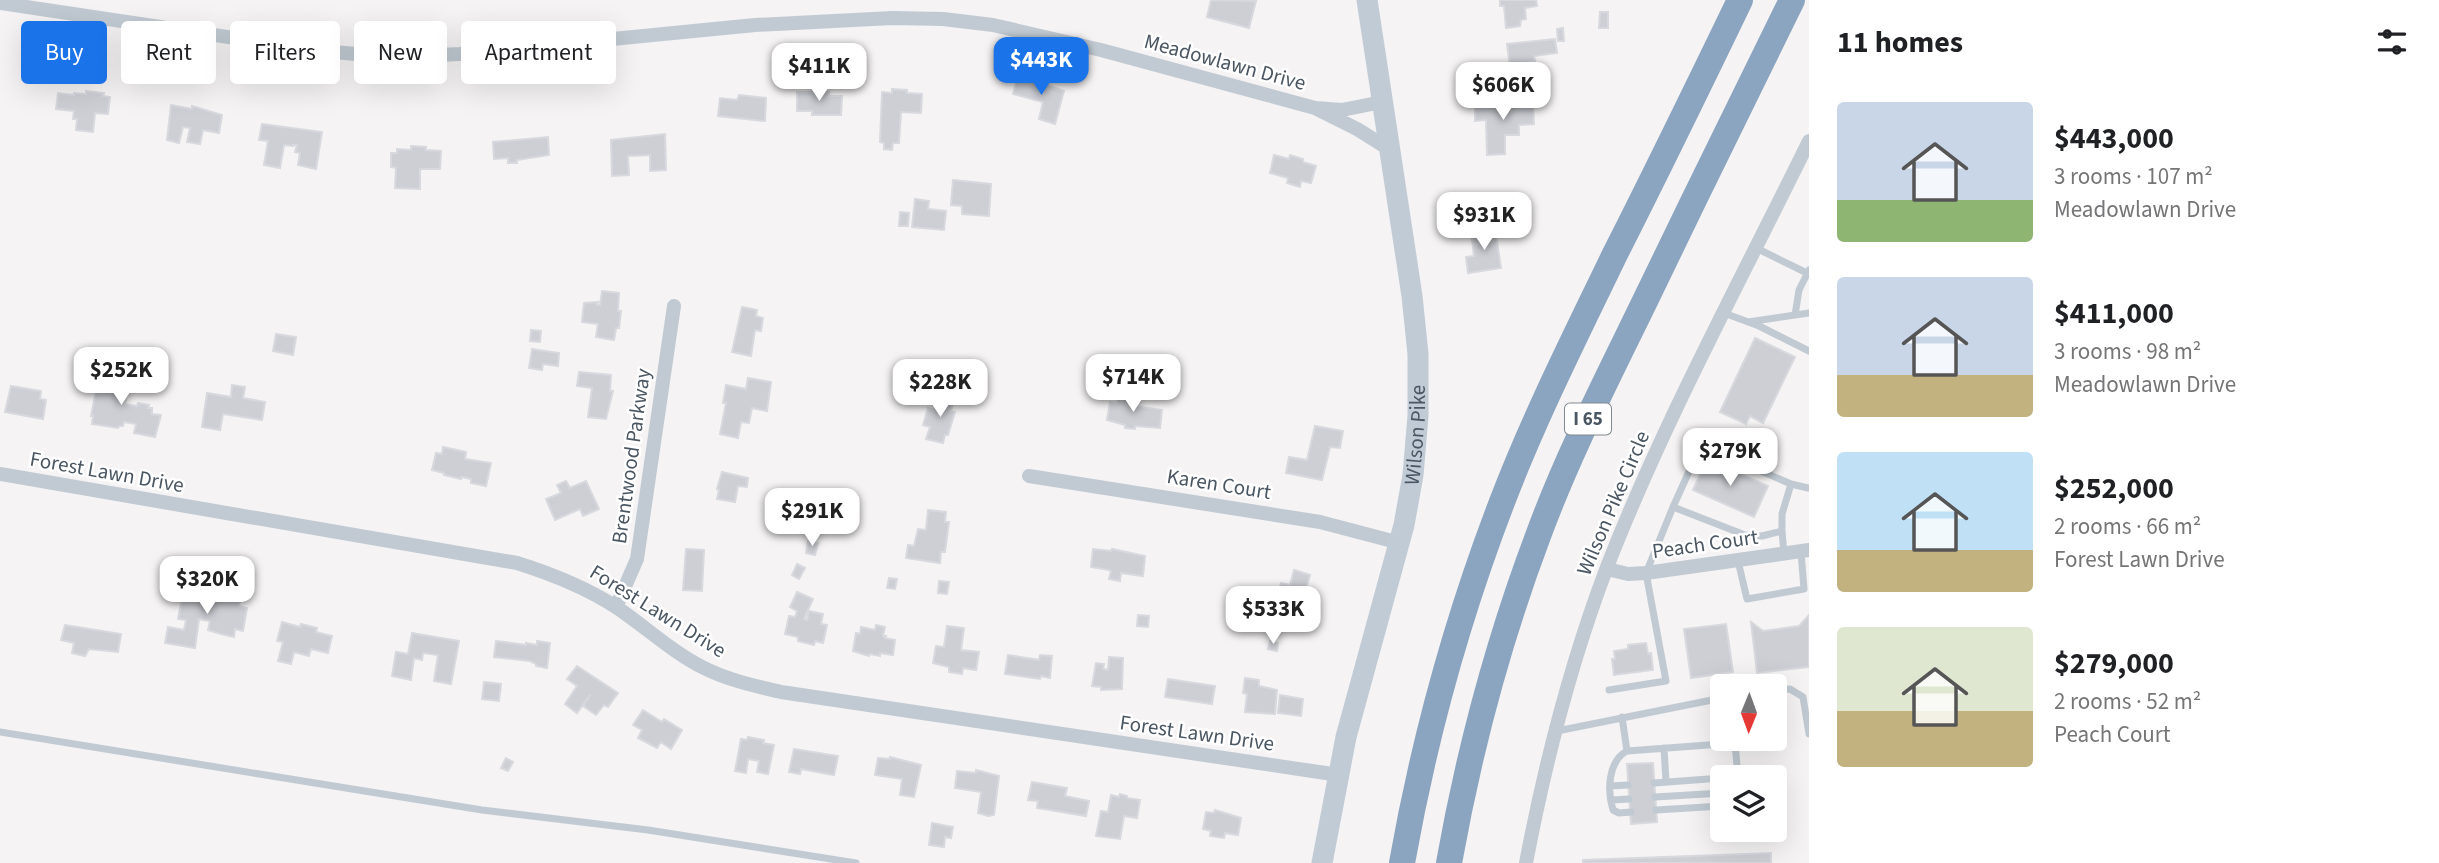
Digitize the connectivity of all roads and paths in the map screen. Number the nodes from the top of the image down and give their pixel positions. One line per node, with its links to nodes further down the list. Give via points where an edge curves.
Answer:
1 (1367, 0): 5 (main road, Wilson Pike)
2 (1740, 0): 56 (highway, I 65, via 1579,328 1503,500 1447,664)
3 (1792, 0): 57 (highway, I 65, via 1546,514 1483,706)
4 (0, 3): 6 (street, Meadowlawn Drive, via 313,50 392,57 755,25 943,19 993,25 1101,50)
5 (1382, 102): 6 (street, Meadowlawn Drive, via 1342,110); 7 (main road, Wilson Pike)
6 (1315, 108): 7 (street, Meadowlawn Drive)
7 (1389, 149): 23 (main road, Wilson Pike, via 1418,354 1415,458)
8 (1807, 150): 9 (street, Wilson Pike Circle)
9 (1756, 248): 10 (lane); 12 (street, Wilson Pike Circle)
10 (1808, 271): 14 (lane)
11 (674, 306): 29 (street, Brentwood Parkway, via 637,559)
12 (1724, 313): 15 (lane); 27 (street, Wilson Pike Circle, via 1649,468)
13 (1809, 313): 14 (lane)
14 (1795, 315): 15 (lane)
15 (1748, 322): 16 (lane)
16 (1809, 351)
17 (0, 474): 29 (street, Forest Lawn Drive, via 517,563 562,579)
18 (1029, 476): 23 (street, Karen Court, via 1320,522)
19 (1791, 484): 20 (lane); 21 (lane, via 1702,444); 22 (lane)
20 (1808, 488)
21 (1673, 507): 22 (lane, via 1745,535); 28 (lane)
22 (1782, 531): 25 (lane)
23 (1400, 543): 41 (main road, Wilson Pike)
24 (1805, 551): 25 (street, Peach Court); 26 (lane, via 1804,589 1747,599)
25 (1784, 554): 26 (street, Peach Court)
26 (1738, 561): 28 (street, Peach Court)
27 (1607, 569): 28 (street, Peach Court); 35 (street, Wilson Pike Circle)
28 (1646, 573): 30 (lane, via 1666,681)
29 (616, 607): 41 (street, Forest Lawn Drive, via 705,669 781,692)
30 (1609, 690)
31 (1787, 691): 33 (lane)
32 (1710, 700): 34 (lane)
33 (1807, 701): 37 (lane)
34 (1622, 717): 35 (lane); 40 (lane)
35 (1557, 731): 58 (street, Wilson Pike Circle)
36 (0, 732): 54 (lane, via 482,810)
37 (1809, 734)
38 (1710, 743): 39 (lane)
39 (1664, 748): 40 (lane); 43 (lane)
40 (1627, 751): 46 (lane, via 1614,766)
41 (1339, 775): 55 (main road, Wilson Pike)
42 (1710, 779): 43 (lane)
43 (1666, 782): 44 (lane)
44 (1654, 783)
45 (1628, 785): 46 (lane)
46 (1610, 786): 50 (lane)
47 (1710, 794): 48 (lane)
48 (1655, 797)
49 (1629, 799): 50 (lane)
50 (1611, 800): 53 (lane, via 1616,812)
51 (1710, 807): 52 (lane)
52 (1656, 810)
53 (1630, 812)
54 (856, 863)
55 (1322, 863)
56 (1402, 863)
57 (1449, 863)
58 (1526, 863)

